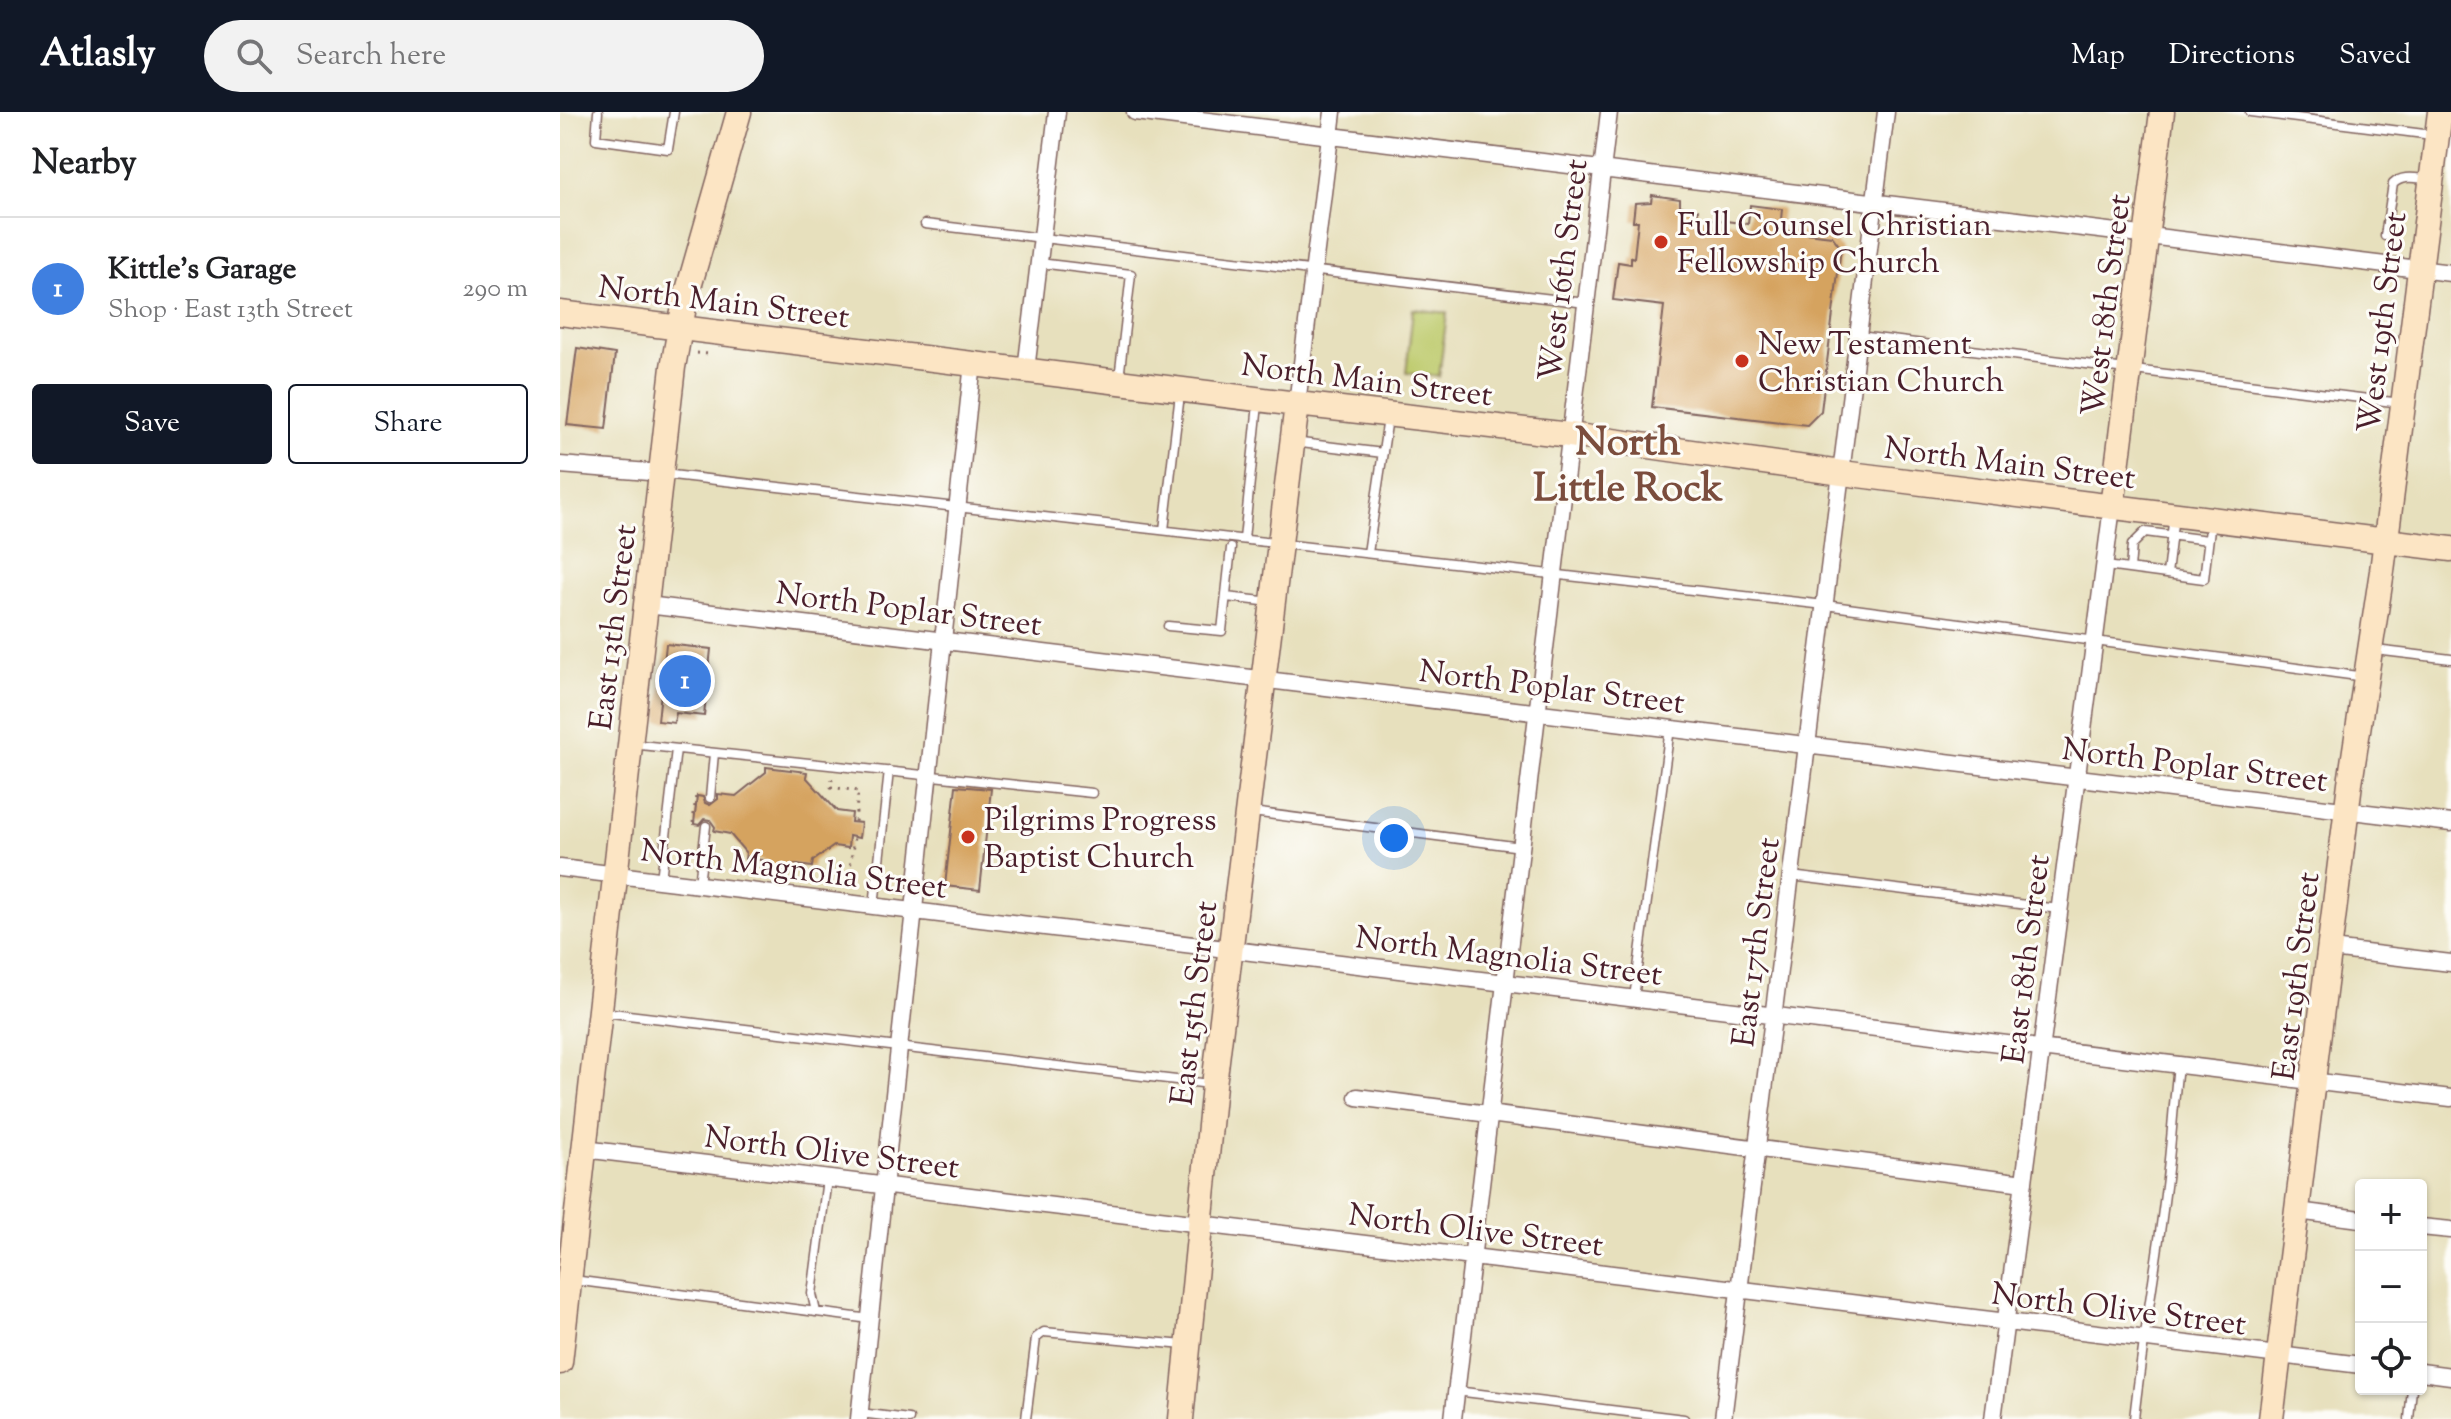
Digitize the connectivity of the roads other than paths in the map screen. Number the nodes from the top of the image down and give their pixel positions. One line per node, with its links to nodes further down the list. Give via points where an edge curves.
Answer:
1 (598, 112): 2 (lane, via 596,139 668,149)
2 (674, 112)
3 (739, 112): 26 (main road, East 13th Street)
4 (1057, 112): 19 (street)
5 (1135, 112): 12 (street)
6 (1333, 112): 12 (street)
7 (1609, 112): 13 (street, West 16th Street)
8 (1886, 112): 15 (street, East 17th Street)
9 (2162, 112): 17 (main road, West 18th Street)
10 (2250, 112): 11 (lane)
11 (2438, 124): 14 (main road, West 19th Street)
12 (1330, 136): 13 (street); 22 (street)
13 (1602, 169): 15 (street); 24 (street, West 16th Street)
14 (2432, 179): 18 (lane, via 2408,177 2393,184); 21 (main road, West 19th Street)
15 (1876, 203): 17 (street); 27 (street, East 17th Street)
16 (925, 224): 19 (lane)
17 (2146, 236): 21 (street); 29 (main road, West 18th Street)
18 (2385, 236)
19 (1042, 238): 20 (street); 22 (lane)
20 (1039, 263): 30 (street); 31 (lane, via 1131,274)
21 (2420, 270): 23 (street); 34 (main road, West 19th Street)
22 (1314, 271): 24 (lane); 35 (street)
23 (2451, 273)
24 (1586, 303): 37 (street, West 16th Street)
25 (560, 313): 26 (main road, North Main Street)
26 (679, 329): 28 (main road, North Main Street); 41 (main road, East 13th Street)
27 (1859, 336): 29 (lane); 42 (street, East 17th Street)
28 (973, 363): 30 (main road, North Main Street); 43 (street)
29 (2130, 368): 34 (lane); 44 (main road, West 18th Street)
30 (1026, 370): 31 (main road, North Main Street)
31 (1118, 381): 32 (main road, North Main Street)
32 (1181, 389): 33 (main road, North Main Street); 46 (lane)
33 (1259, 399): 35 (main road, North Main Street); 48 (lane)
34 (2402, 403): 49 (main road, West 19th Street)
35 (1297, 404): 36 (main road, North Main Street); 38 (main road, East 15th Street)
36 (1389, 413): 37 (main road, North Main Street); 39 (lane)
37 (1570, 435): 42 (main road, North Main Street); 56 (street, West 16th Street)
38 (1293, 442): 39 (lane); 50 (main road, East 15th Street)
39 (1383, 453): 53 (lane)
40 (560, 465): 41 (street)
41 (662, 473): 43 (lane); 60 (main road, East 13th Street)
42 (1842, 473): 44 (main road, North Main Street); 61 (street, East 17th Street)
43 (957, 507): 46 (lane); 64 (street)
44 (2112, 507): 45 (main road, North Main Street); 54 (street, East 18th Street)
45 (2172, 525): 47 (main road, North Main Street); 55 (lane, via 2145,532 2132,545); 57 (lane)
46 (1164, 530): 48 (lane)
47 (2210, 530): 49 (main road, North Main Street); 57 (lane, via 2204,579)
48 (1244, 539): 50 (lane)
49 (2385, 541): 52 (main road, North Main Street); 65 (main road, East 19th Street)
50 (1280, 543): 53 (lane); 59 (main road, East 15th Street)
51 (1231, 548): 58 (lane)
52 (2451, 549)
53 (1368, 553): 56 (lane)
54 (2106, 566): 55 (lane); 63 (street, East 18th Street)
55 (2130, 569): 57 (lane)
56 (1553, 574): 61 (lane); 69 (street, West 16th Street)
57 (2167, 574)
58 (1226, 597): 59 (lane); 62 (lane, via 1222,631)
59 (1273, 602): 68 (main road, East 15th Street)
60 (647, 605): 64 (street, North Poplar Street); 71 (main road, East 13th Street)
61 (1825, 605): 63 (lane); 72 (street, East 17th Street)
62 (1168, 626)
63 (2095, 639): 67 (lane); 77 (street, East 18th Street)
64 (942, 641): 68 (street, North Poplar Street); 76 (street)
65 (2370, 650): 66 (lane); 67 (main road, East 19th Street)
66 (2451, 659)
67 (2366, 677): 80 (main road, East 19th Street)
68 (1263, 679): 69 (street, North Poplar Street); 81 (main road, East 15th Street)
69 (1537, 712): 70 (street, North Poplar Street); 84 (street, West 16th Street)
70 (1670, 728): 72 (street, North Poplar Street); 97 (lane)
71 (631, 744): 73 (lane); 86 (main road, East 13th Street)
72 (1808, 745): 77 (street, North Poplar Street); 87 (street, East 17th Street)
73 (676, 749): 74 (lane); 88 (lane)
74 (714, 753): 75 (lane); 79 (lane)
75 (889, 771): 76 (lane); 90 (lane)
76 (928, 775): 78 (lane); 92 (street)
77 (2077, 778): 80 (street, North Poplar Street); 91 (street, East 18th Street)
78 (1092, 793)
79 (710, 798)
80 (2347, 810): 82 (street, North Poplar Street); 93 (main road, East 19th Street)
81 (1247, 811): 84 (lane); 94 (main road, East 15th Street)
82 (2451, 823)
83 (706, 826): 89 (lane)
84 (1521, 847): 96 (street, West 16th Street)
85 (560, 868): 86 (street, North Magnolia Street)
86 (616, 875): 88 (street, North Magnolia Street); 98 (main road, East 13th Street)
87 (1791, 876): 91 (lane); 99 (street, East 17th Street)
88 (661, 880): 89 (street, North Magnolia Street)
89 (699, 885): 90 (street, North Magnolia Street)
90 (874, 906): 92 (street, North Magnolia Street)
91 (2060, 910): 101 (street, East 18th Street)
92 (913, 911): 94 (street, North Magnolia Street); 100 (street)
93 (2331, 949): 95 (street); 103 (main road, East 19th Street)
94 (1231, 950): 96 (street, North Magnolia Street); 104 (main road, East 15th Street)
95 (2451, 963)
96 (1505, 983): 97 (street, North Magnolia Street); 107 (street, West 16th Street)
97 (1634, 999): 99 (street, North Magnolia Street)
98 (600, 1012): 100 (lane); 108 (main road, East 13th Street)
99 (1774, 1016): 101 (street, North Magnolia Street); 109 (street, East 17th Street)
100 (899, 1047): 104 (lane); 112 (street)
101 (2042, 1048): 102 (street, North Magnolia Street); 111 (street, East 18th Street)
102 (2178, 1065): 103 (street, North Magnolia Street); 124 (lane)
103 (2314, 1082): 106 (street, North Magnolia Street); 113 (main road, East 19th Street)
104 (1214, 1085): 115 (main road, East 15th Street)
105 (1357, 1097): 107 (street)
106 (2451, 1098)
107 (1489, 1114): 109 (street); 118 (street, West 16th Street)
108 (584, 1149): 110 (street, North Olive Street); 120 (main road, East 13th Street)
109 (1757, 1149): 111 (street); 119 (street, East 17th Street)
110 (827, 1179): 112 (street, North Olive Street); 121 (lane, via 812,1294)
111 (2024, 1183): 123 (street, East 18th Street)
112 (884, 1186): 115 (street, North Olive Street); 122 (street)
113 (2297, 1211): 114 (street); 126 (main road, East 19th Street)
114 (2355, 1218)
115 (1201, 1224): 118 (street, North Olive Street); 125 (main road, East 15th Street)
116 (2427, 1228): 117 (street)
117 (2451, 1230)
118 (1472, 1257): 119 (street, North Olive Street); 131 (street, West 16th Street)
119 (1739, 1290): 123 (street, North Olive Street); 139 (street, East 17th Street)
120 (565, 1294): 121 (lane); 127 (main road, East 13th Street)
121 (816, 1312): 122 (lane)
122 (870, 1319): 133 (street)
123 (2006, 1322): 124 (street, North Olive Street); 140 (street, East 18th Street)
124 (2144, 1339): 126 (street, North Olive Street); 141 (lane)
125 (1189, 1345): 135 (lane, via 1044,1332 1036,1338); 136 (main road, East 15th Street)
126 (2279, 1355): 128 (street, North Olive Street); 142 (main road, East 19th Street)
127 (560, 1362)
128 (2355, 1364)
129 (2427, 1373): 130 (street)
130 (2451, 1376)
131 (1456, 1391): 137 (street, West 16th Street); 138 (lane)
132 (2411, 1395): 143 (lane)
133 (859, 1416): 134 (lane)
134 (909, 1419)
135 (1026, 1419)
136 (1181, 1419)
137 (1453, 1419)
138 (1684, 1419)
139 (1723, 1419)
140 (1993, 1419)
141 (2134, 1419)
142 (2271, 1419)
143 (2409, 1419)

